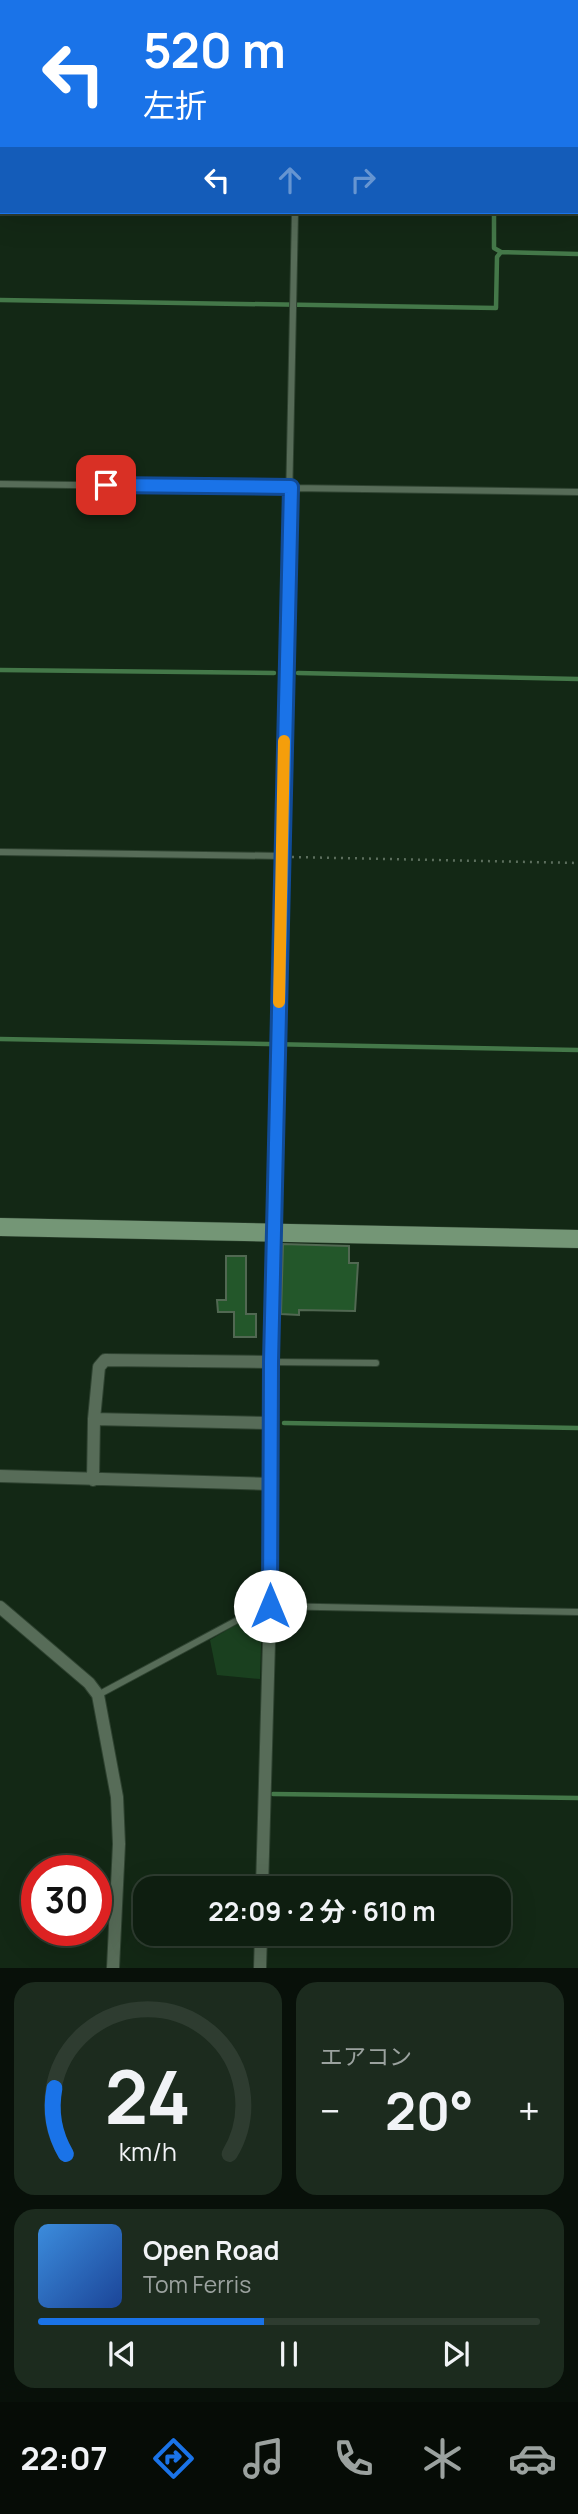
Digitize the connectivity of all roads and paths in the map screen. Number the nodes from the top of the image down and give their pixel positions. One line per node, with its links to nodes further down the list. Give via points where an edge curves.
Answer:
1 (295, 214): 3 (lane)
2 (0, 484): 3 (lane)
3 (291, 487): 4 (lane); 6 (lane)
4 (578, 492)
5 (0, 852): 6 (lane)
6 (282, 856): 7 (path); 9 (lane)
7 (578, 863)
8 (0, 1227): 9 (street)
9 (274, 1234): 10 (street); 11 (street)
10 (578, 1239)
11 (271, 1362): 12 (lane); 13 (street, via 105,1360 99,1367); 14 (street)
12 (376, 1363)
13 (94, 1419): 14 (street); 16 (street)
14 (270, 1423): 17 (street)
15 (0, 1476): 16 (street)
16 (93, 1480): 17 (street)
17 (269, 1484): 18 (street)
18 (270, 1606): 20 (lane); 21 (lane); 22 (street)
19 (0, 1607): 21 (street)
20 (578, 1612)
21 (98, 1695): 24 (street, via 117,1797)
22 (262, 1876)
23 (261, 1946): 25 (street)
24 (113, 1968)
25 (260, 1968)

